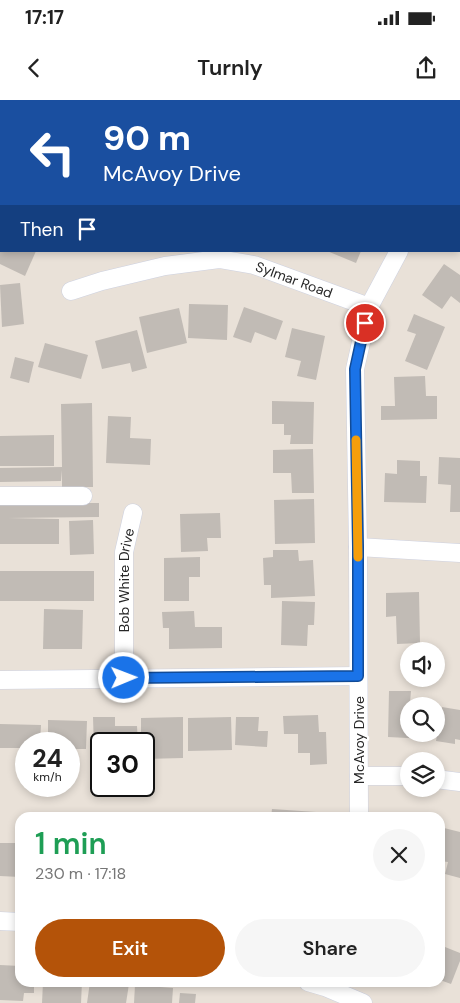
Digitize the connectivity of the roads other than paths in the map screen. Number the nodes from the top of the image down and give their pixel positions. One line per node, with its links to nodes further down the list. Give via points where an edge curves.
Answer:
1 (398, 252): 3 (street, McAvoy Drive)
2 (71, 291): 3 (street, Sylmar Road, via 165,266 219,259 254,265)
3 (369, 308): 7 (street, McAvoy Drive, via 355,369)
4 (0, 496): 5 (street)
5 (83, 496)
6 (133, 513): 10 (street, Bob White Drive, via 124,552)
7 (358, 547): 8 (street); 9 (street, McAvoy Drive)
8 (460, 553)
9 (358, 676): 10 (street); 12 (street, McAvoy Drive)
10 (124, 678): 11 (street)
11 (0, 680)
12 (359, 776): 13 (street); 16 (street, McAvoy Drive)
13 (400, 776)
14 (445, 780): 15 (street)
15 (460, 782)
16 (359, 812)
17 (0, 921): 18 (street)
18 (15, 922)
19 (327, 987): 20 (street)
20 (363, 1003)

